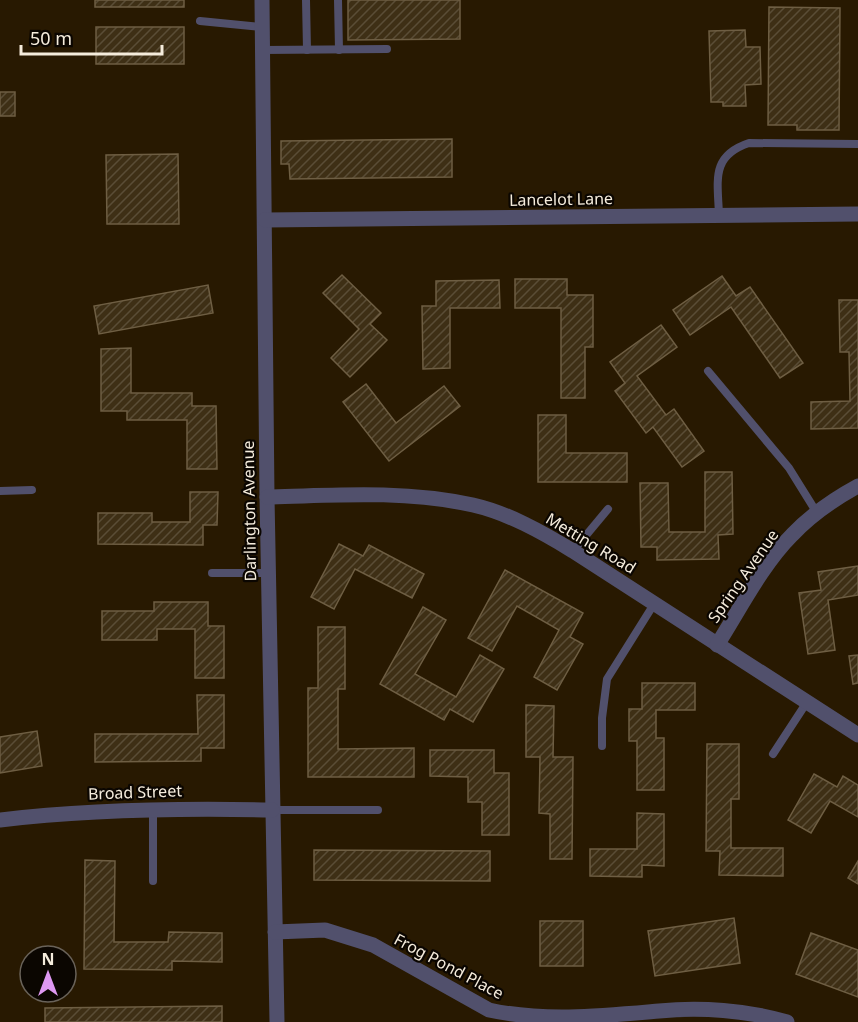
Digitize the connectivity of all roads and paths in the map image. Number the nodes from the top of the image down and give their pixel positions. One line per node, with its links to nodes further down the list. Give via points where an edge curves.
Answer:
1 (262, 0): 5 (street, Darlington Avenue)
2 (306, 0): 7 (lane)
3 (338, 0): 8 (lane)
4 (200, 21): 5 (lane)
5 (262, 27): 6 (street, Darlington Avenue)
6 (263, 50): 7 (lane); 13 (street, Darlington Avenue)
7 (306, 50): 8 (lane)
8 (339, 50): 9 (lane)
9 (387, 50)
10 (858, 144): 12 (lane, via 749,143 736,148 720,163 718,171)
11 (858, 214): 12 (street, Lancelot Lane)
12 (719, 216): 13 (street, Lancelot Lane)
13 (265, 220): 18 (street, Darlington Avenue)
14 (708, 372): 20 (lane, via 789,468)
15 (858, 486): 20 (street, Spring Avenue)
16 (32, 490): 17 (lane)
17 (0, 491)
18 (267, 497): 21 (street, Metting Road, via 352,495 447,500 505,516); 23 (street, Darlington Avenue)
19 (608, 509): 21 (lane)
20 (817, 513): 25 (street, Spring Avenue, via 775,556)
21 (573, 551): 24 (street, Metting Road)
22 (212, 573): 23 (lane)
23 (268, 573): 31 (street, Darlington Avenue)
24 (654, 604): 25 (street, Metting Road); 28 (lane, via 607,679)
25 (717, 645): 26 (street, Metting Road)
26 (807, 702): 27 (street, Metting Road); 29 (lane)
27 (858, 735)
28 (602, 746)
29 (773, 754)
30 (153, 809): 31 (street, Broad Street); 33 (street, Broad Street); 34 (lane)
31 (272, 810): 32 (lane); 35 (street, Darlington Avenue)
32 (378, 810)
33 (0, 820)
34 (153, 881)
35 (275, 932): 36 (street, Darlington Avenue); 37 (street, Frog Pond Place, via 325,930 373,945 508,1017 568,1020 683,1010 750,1014)
36 (276, 1022)
37 (787, 1022)

